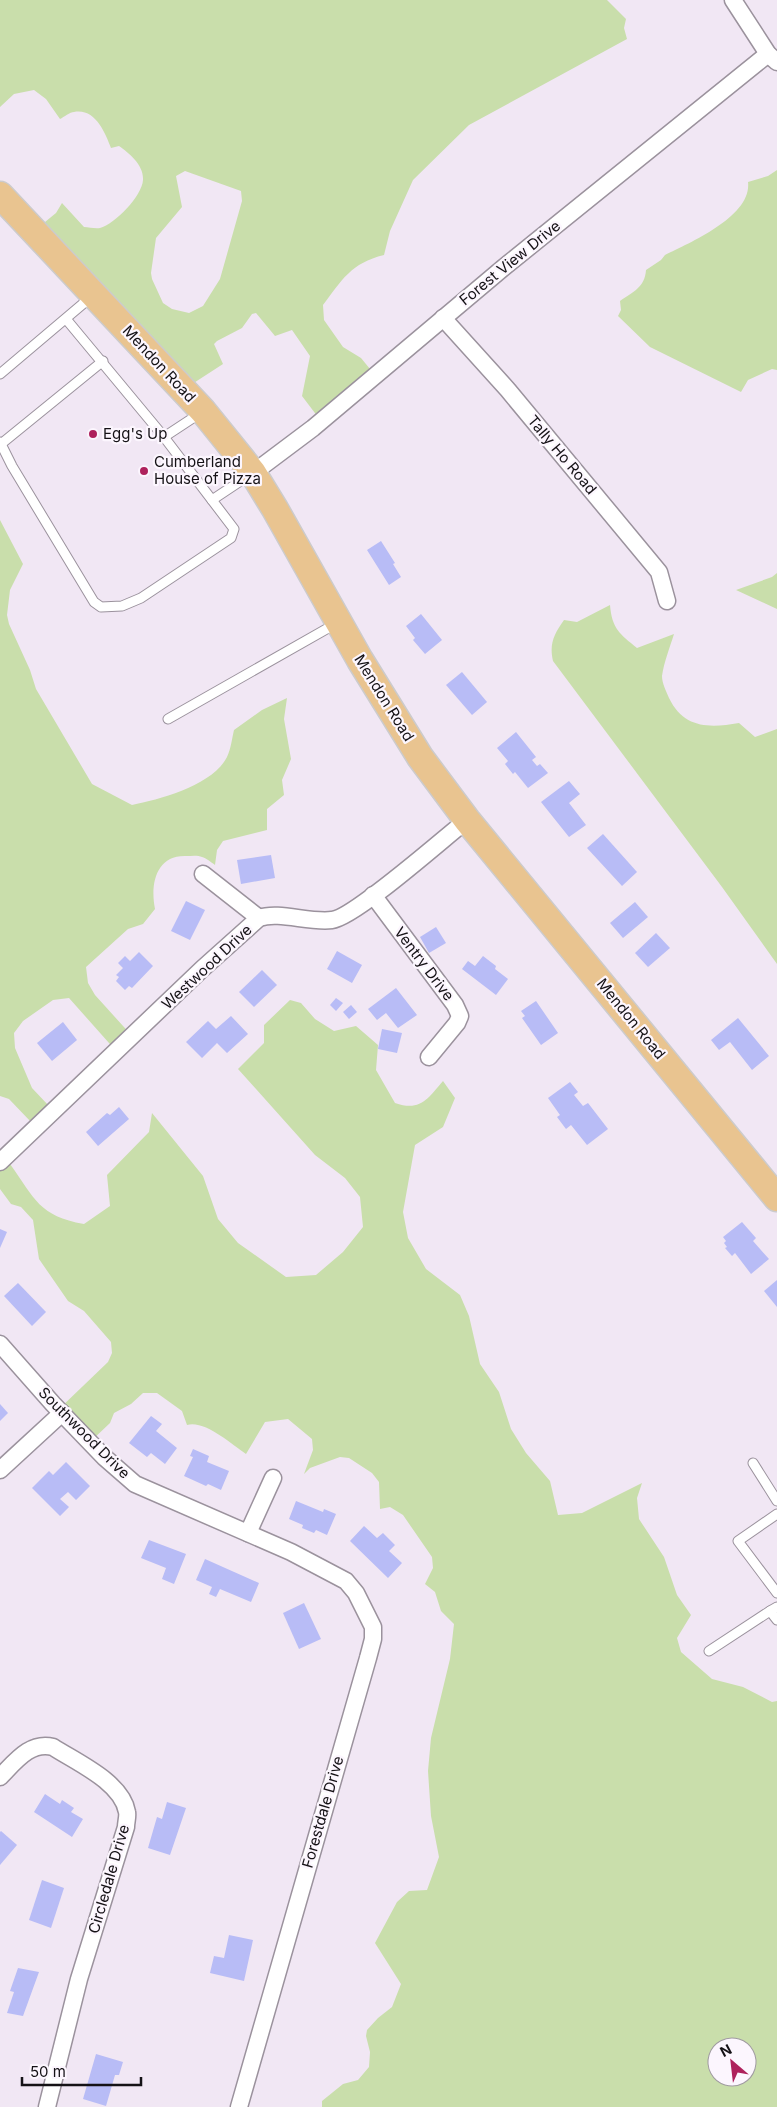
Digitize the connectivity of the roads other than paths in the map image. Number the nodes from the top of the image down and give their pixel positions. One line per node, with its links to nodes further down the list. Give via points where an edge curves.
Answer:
1 (733, 0): 2 (street)
2 (773, 58): 5 (street, Forest View Drive)
3 (0, 195): 4 (main road, Mendon Road)
4 (93, 295): 6 (lane); 9 (main road, Mendon Road)
5 (443, 318): 12 (street, Forest View Drive, via 313,428); 14 (street, Tally Ho Road, via 508,390 659,572)
6 (66, 320): 7 (lane); 8 (lane)
7 (103, 361): 10 (lane); 11 (lane)
8 (0, 374)
9 (204, 411): 10 (lane); 12 (main road, Mendon Road)
10 (164, 437): 13 (lane)
11 (0, 443): 13 (lane, via 94,602 101,607 122,606 141,598 231,538 234,529)
12 (253, 473): 13 (lane); 15 (main road, Mendon Road)
13 (212, 500)
14 (667, 601)
15 (339, 622): 16 (lane); 17 (main road, Mendon Road, via 420,757)
16 (168, 719)
17 (467, 820): 19 (street, Westwood Drive); 23 (main road, Mendon Road)
18 (203, 874): 20 (street)
19 (373, 895): 20 (street, Westwood Drive, via 334,920 268,915); 21 (street, Ventry Drive, via 460,1016)
20 (259, 918): 22 (street, Westwood Drive)
21 (429, 1057)
22 (0, 1162)
23 (777, 1198)
24 (0, 1344): 25 (street, Southwood Drive)
25 (62, 1413): 27 (street); 31 (street, Southwood Drive, via 135,1484)
26 (752, 1463): 29 (lane)
27 (0, 1470)
28 (273, 1478): 31 (street)
29 (777, 1501)
30 (777, 1514): 33 (lane, via 738,1541)
31 (248, 1534): 32 (street, Southwood Drive)
32 (292, 1552): 39 (street, Forestdale Drive, via 351,1587 373,1627 373,1639)
33 (777, 1593)
34 (774, 1609): 35 (lane); 36 (lane)
35 (777, 1620)
36 (709, 1651)
37 (0, 1776): 38 (street, Circledale Drive, via 21,1756 44,1744 113,1785 128,1812 79,1978)
38 (47, 2107)
39 (239, 2107)

